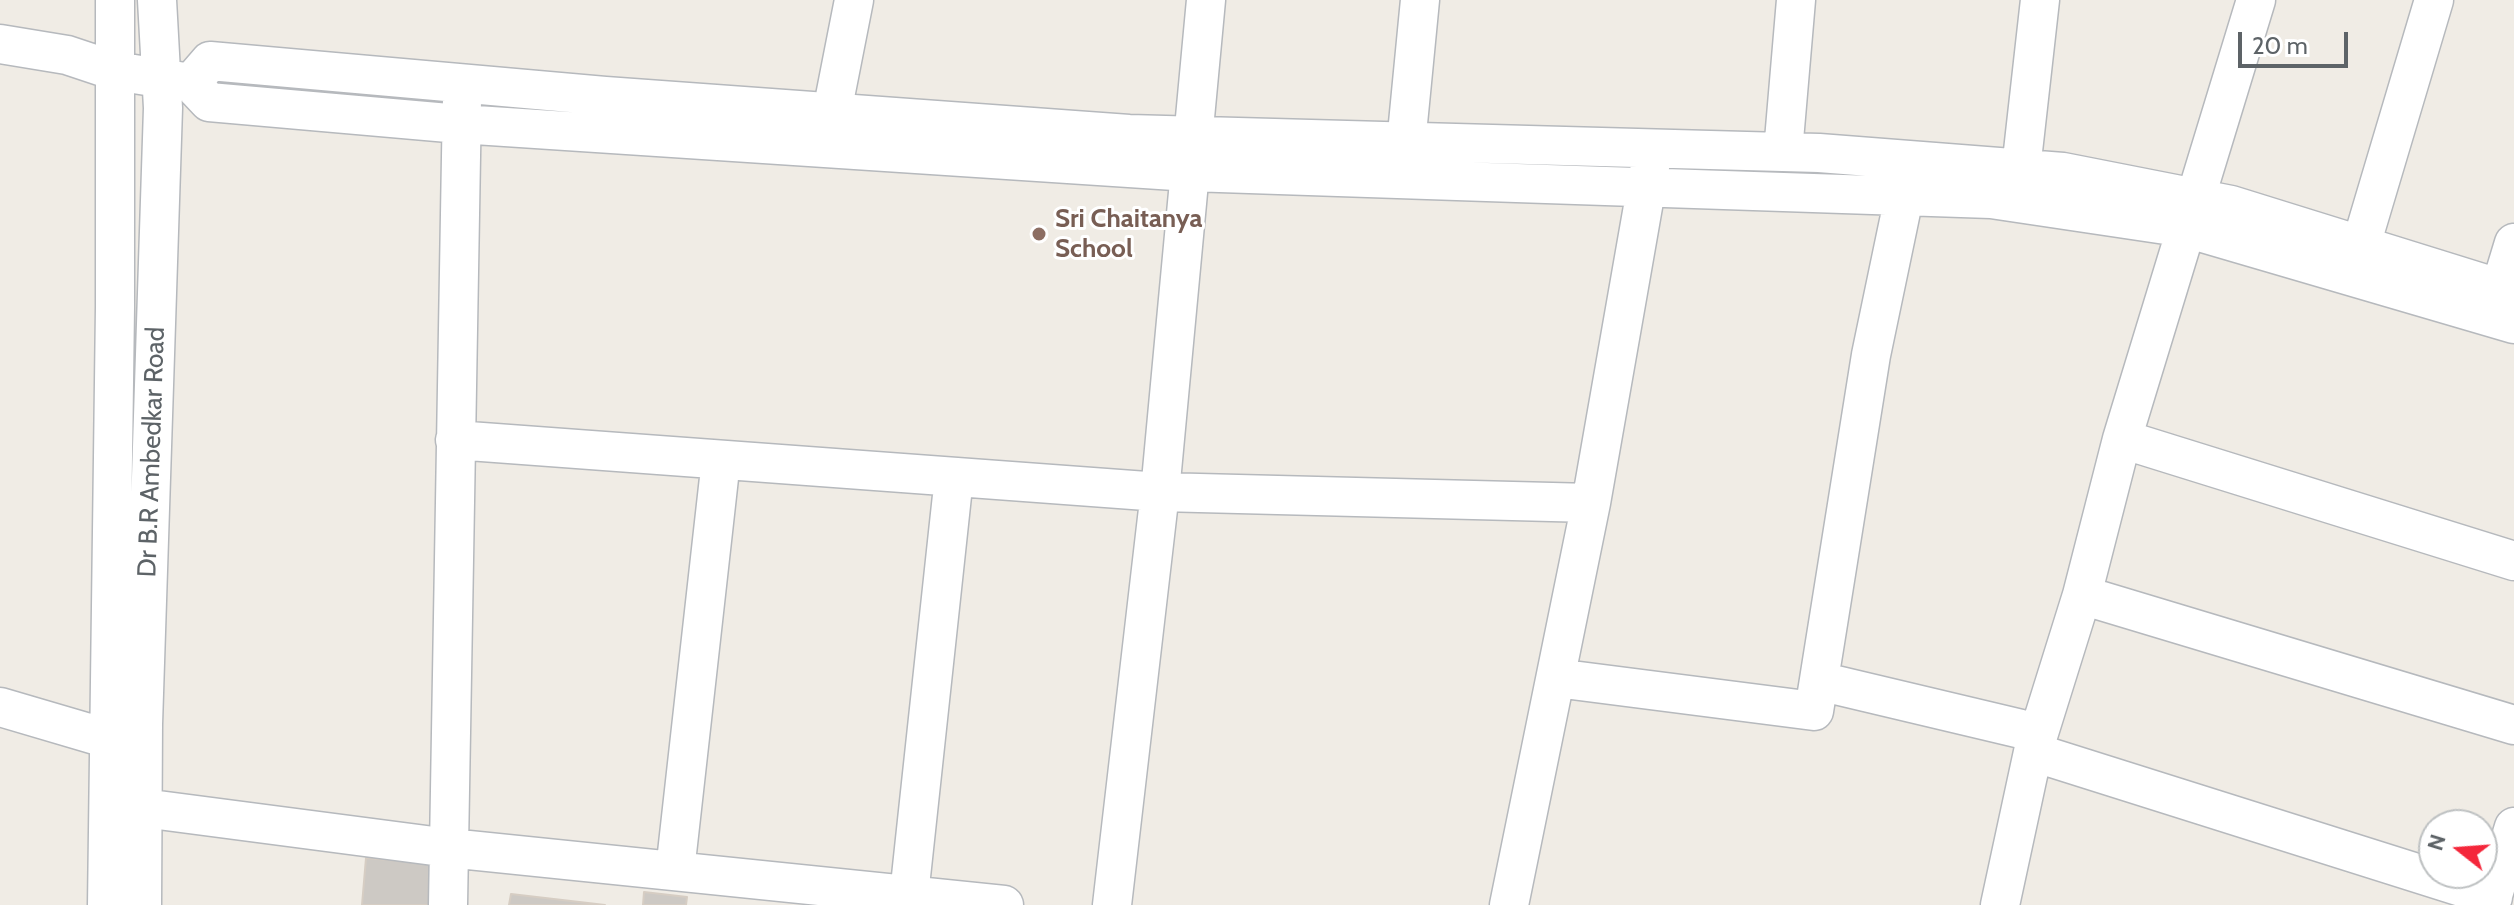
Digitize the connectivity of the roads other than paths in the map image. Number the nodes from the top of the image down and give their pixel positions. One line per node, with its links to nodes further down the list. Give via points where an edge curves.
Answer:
1 (157, 0): 12 (street, Dr B.R Ambedkar Road)
2 (854, 0): 14 (street)
3 (1206, 0): 18 (street)
4 (1420, 0): 16 (street)
5 (1796, 0): 17 (street)
6 (2040, 0): 20 (street)
7 (2256, 0): 22 (street)
8 (2434, 0): 24 (street)
9 (110, 6): 11 (street, Dr B.R Ambedkar Road)
10 (0, 44): 11 (street, via 67,55)
11 (115, 71): 12 (street); 39 (street, Dr B.R Ambedkar Road)
12 (176, 81): 13 (street, via 210,61); 15 (street, via 209,102); 41 (street, Dr B.R Ambedkar Road, via 143,724)
13 (463, 85): 14 (street); 15 (street)
14 (832, 112): 18 (street)
15 (460, 124): 18 (street); 28 (street)
16 (1406, 144): 18 (street); 19 (street)
17 (1783, 152): 19 (street); 20 (street)
18 (1192, 154): 19 (street); 31 (street)
19 (1650, 167): 21 (street); 32 (street)
20 (2021, 169): 22 (street, via 2063,172)
21 (1904, 197): 22 (street); 36 (street, via 1871,355)
22 (2193, 213): 24 (street); 26 (street); 27 (street)
23 (2514, 243): 25 (street)
24 (2361, 245): 25 (street)
25 (2507, 291)
26 (2514, 324)
27 (2122, 439): 33 (street); 34 (street)
28 (455, 440): 29 (street); 43 (street)
29 (721, 460): 30 (street); 44 (street)
30 (954, 477): 31 (street); 45 (street)
31 (1160, 492): 32 (street); 51 (street)
32 (1591, 503): 35 (street)
33 (2514, 561)
34 (2082, 595): 38 (street); 40 (street)
35 (1556, 678): 36 (street, via 1814,711); 52 (street)
36 (1819, 681): 40 (street)
37 (0, 707): 39 (street)
38 (2514, 725)
39 (109, 739): 41 (street, Dr B.R Ambedkar Road)
40 (2035, 742): 46 (street); 53 (street)
41 (126, 807): 43 (street); 47 (street, Dr B.R Ambedkar Road); 48 (street, Dr B.R Ambedkar Road)
42 (2514, 827): 46 (street)
43 (449, 848): 44 (street); 49 (street)
44 (675, 871): 45 (street)
45 (909, 895): 50 (street)
46 (2492, 901)
47 (107, 905)
48 (142, 905)
49 (448, 905)
50 (1004, 905)
51 (1112, 905)
52 (1509, 905)
53 (2000, 905)

